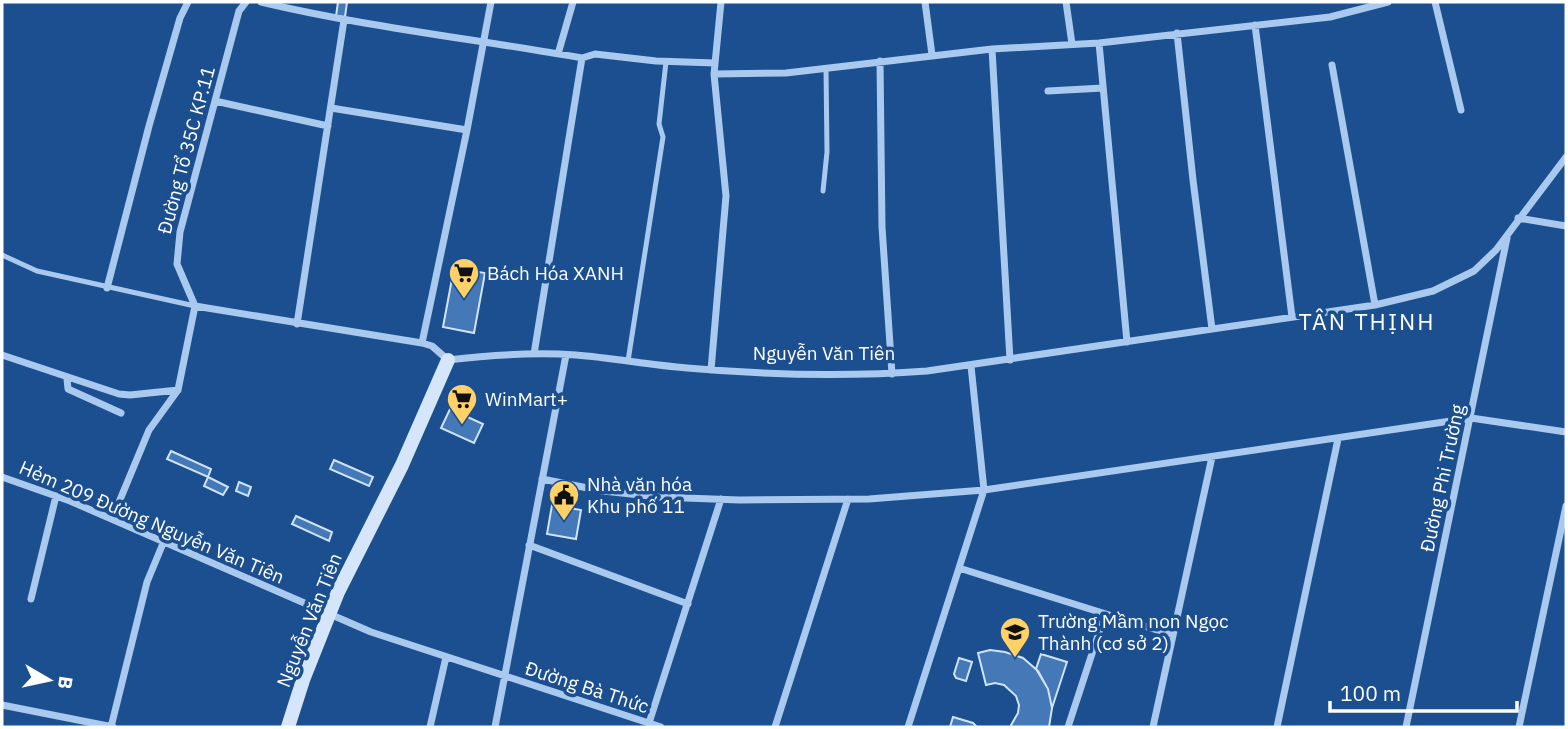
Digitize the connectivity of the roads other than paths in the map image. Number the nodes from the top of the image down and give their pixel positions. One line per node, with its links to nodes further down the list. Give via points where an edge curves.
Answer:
1 (188, 2): 40 (street)
2 (246, 2): 29 (street, Đường Tổ 35C KP.11, via 239,11)
3 (261, 2): 11 (street)
4 (491, 2): 14 (street)
5 (573, 2): 18 (street)
6 (720, 2): 23 (street)
7 (925, 2): 19 (street)
8 (1066, 2): 16 (street)
9 (1388, 2): 12 (street, via 1330,17)
10 (1434, 2): 31 (street)
11 (344, 20): 14 (street); 30 (street)
12 (1255, 25): 13 (street); 43 (street)
13 (1177, 33): 15 (street); 45 (street)
14 (483, 41): 18 (street); 33 (street)
15 (1099, 43): 16 (street); 27 (street)
16 (1072, 44): 17 (street)
17 (992, 49): 19 (street); 52 (street)
18 (558, 54): 20 (street)
19 (932, 55): 21 (street)
20 (582, 58): 22 (street, via 595,54); 48 (street)
21 (880, 61): 25 (street); 56 (street, via 882,227)
22 (666, 62): 23 (street); 53 (lane, via 659,124 663,137)
23 (715, 63): 26 (street)
24 (1332, 65): 41 (street)
25 (826, 68): 26 (street); 35 (lane)
26 (714, 74): 55 (street, via 726,196)
27 (1103, 88): 28 (street); 46 (street)
28 (1048, 91)
29 (215, 101): 32 (street); 42 (street, Đường Tổ 35C KP.11, via 176,253)
30 (331, 108): 32 (street); 33 (street)
31 (1461, 110)
32 (328, 126): 44 (street)
33 (467, 130): 47 (street)
34 (1566, 157): 36 (street, Nguyễn Văn Tiên)
35 (823, 191)
36 (1518, 218): 37 (street); 38 (street, Nguyễn Văn Tiên)
37 (1566, 226)
38 (1508, 234): 41 (street, Nguyễn Văn Tiên, via 1462,278 1425,294); 60 (street, Đường Phi Trường)
39 (2, 255): 40 (lane, via 37,271)
40 (107, 288): 42 (lane)
41 (1376, 305): 43 (street, Nguyễn Văn Tiên)
42 (195, 306): 44 (street); 58 (street)
43 (1292, 317): 45 (street, Nguyễn Văn Tiên)
44 (297, 324): 47 (street)
45 (1212, 329): 46 (street, Nguyễn Văn Tiên)
46 (1127, 342): 52 (street, Nguyễn Văn Tiên)
47 (422, 343): 51 (street)
48 (534, 354): 50 (street, Nguyễn Văn Tiên); 51 (street, Nguyễn Văn Tiên)
49 (2, 355): 57 (street)
50 (566, 355): 53 (street, Nguyễn Văn Tiên); 65 (street)
51 (447, 360): 78 (street, Nguyễn Văn Tiên)
52 (1010, 360): 54 (street, Nguyễn Văn Tiên)
53 (628, 361): 55 (street, Nguyễn Văn Tiên)
54 (971, 366): 56 (street, Nguyễn Văn Tiên); 66 (street)
55 (711, 370): 56 (street, Nguyễn Văn Tiên)
56 (892, 374)
57 (67, 379): 58 (street, via 119,394); 59 (street, via 68,389)
58 (178, 390): 71 (street, via 149,430)
59 (121, 413)
60 (1471, 418): 61 (street); 62 (street); 96 (street, Đường Phi Trường)
61 (1566, 432)
62 (1338, 439): 63 (street); 95 (street)
63 (1212, 457): 66 (street); 79 (street)
64 (2, 477): 67 (street, Hẻm 209 Đường Nguyễn Văn Tiên)
65 (542, 479): 68 (street, via 621,493); 73 (street)
66 (984, 490): 69 (street); 74 (street)
67 (56, 496): 71 (street, Hẻm 209 Đường Nguyễn Văn Tiên); 75 (street)
68 (721, 499): 69 (street); 76 (street)
69 (848, 499): 91 (street)
70 (1566, 506): 97 (street)
71 (112, 519): 72 (street, Hẻm 209 Đường Nguyễn Văn Tiên)
72 (164, 541): 78 (street, Hẻm 209 Đường Nguyễn Văn Tiên); 86 (street, via 146,582)
73 (529, 545): 76 (street); 81 (street)
74 (959, 568): 77 (street); 92 (street)
75 (31, 599)
76 (688, 604): 84 (street)
77 (1105, 614): 79 (street); 93 (street)
78 (329, 615): 80 (street, Hẻm 209 Đường Nguyễn Văn Tiên); 87 (street, Nguyễn Văn Tiên)
79 (1173, 635): 94 (street)
80 (446, 657): 81 (street, Đường Bà Thức); 88 (street)
81 (504, 676): 84 (street, Đường Bà Thức); 89 (street)
82 (2, 705): 83 (street)
83 (55, 716): 85 (street); 86 (street)
84 (649, 723): 90 (street, Đường Bà Thức)
85 (54, 727)
86 (112, 727)
87 (288, 727)
88 (430, 727)
89 (495, 727)
90 (661, 727)
91 (775, 727)
92 (908, 727)
93 (1070, 727)
94 (1153, 727)
95 (1276, 727)
96 (1406, 727)
97 (1519, 727)

